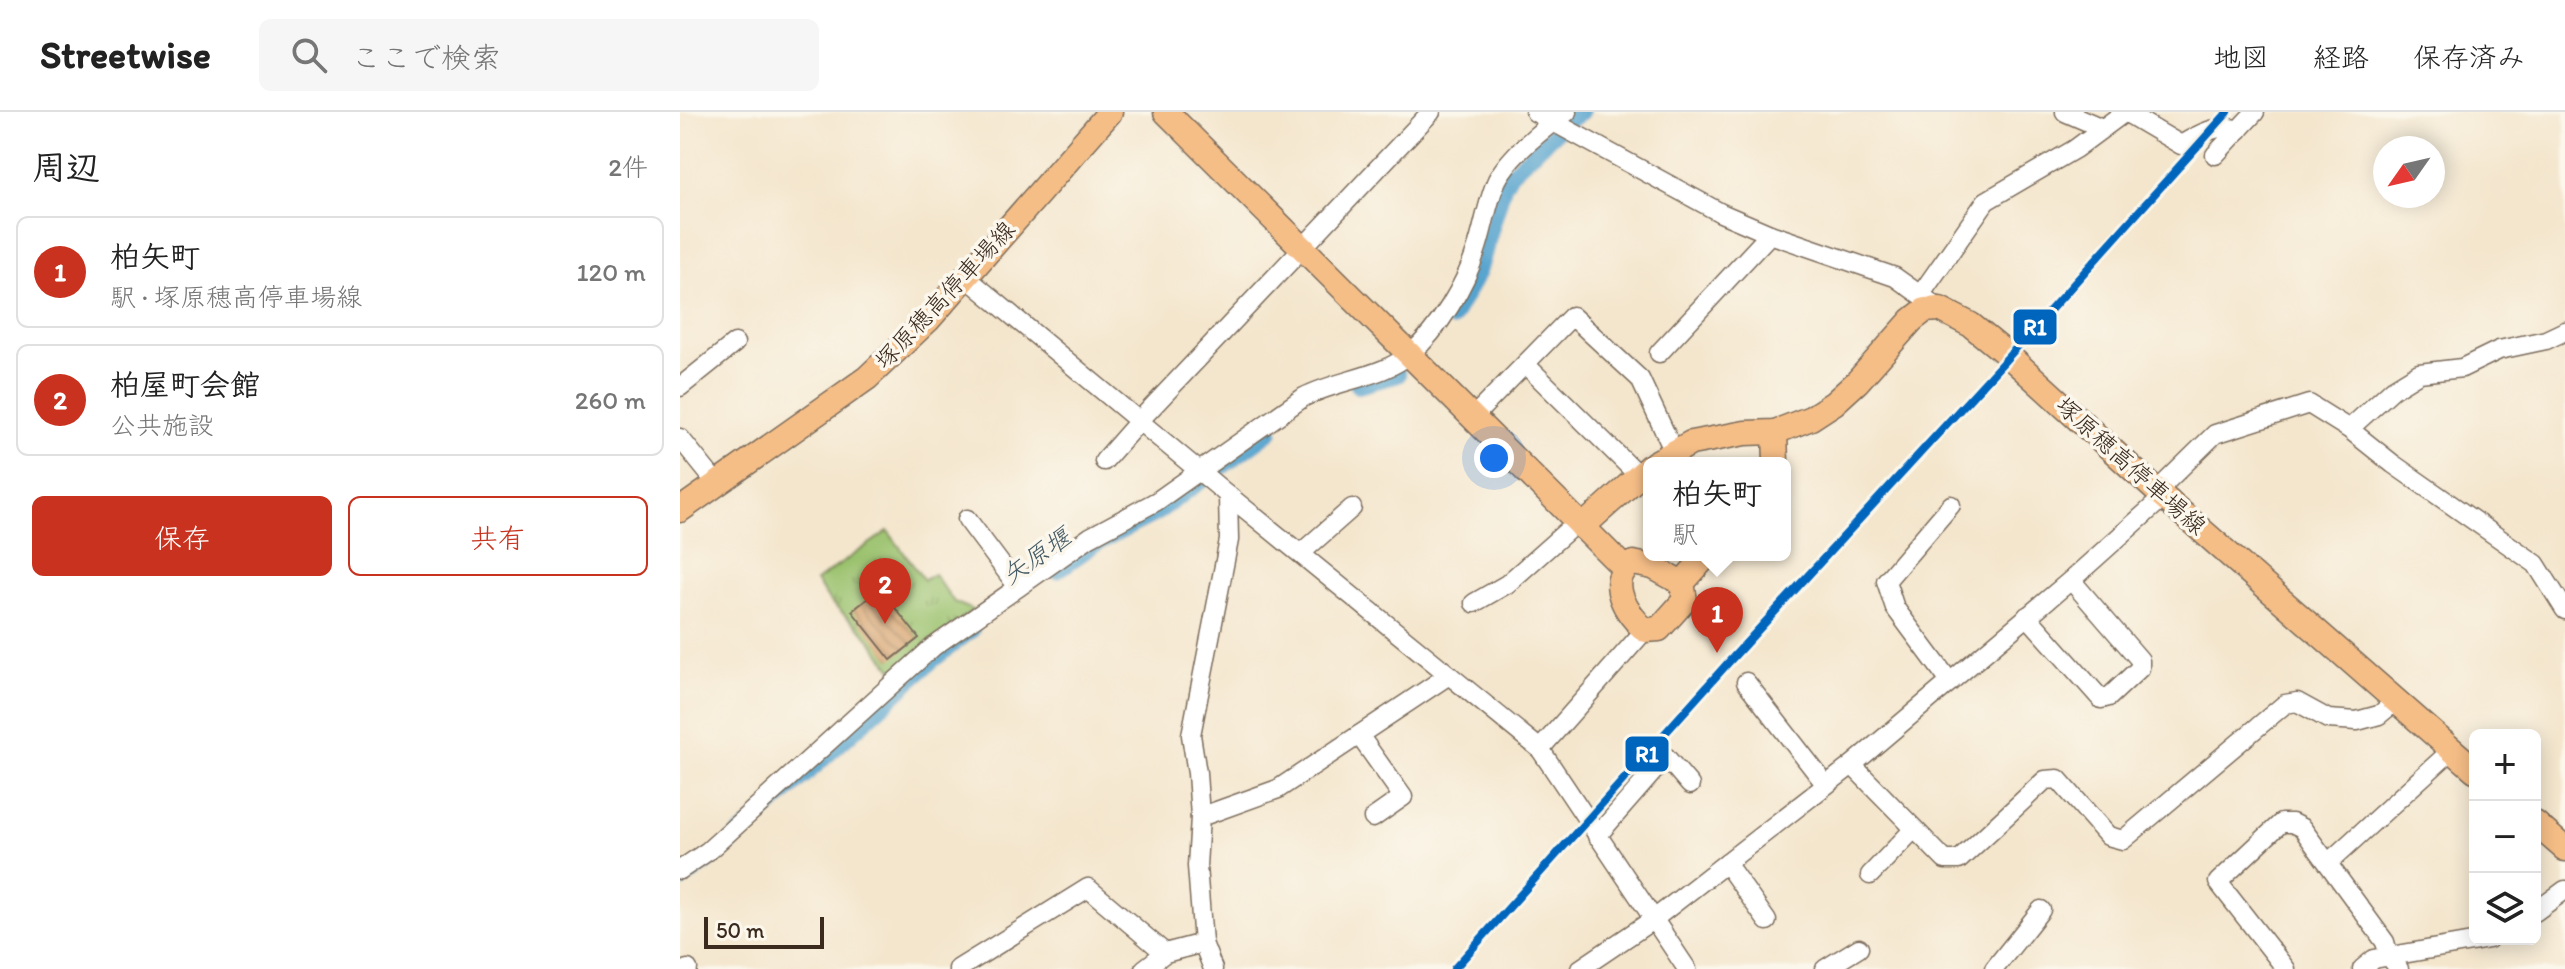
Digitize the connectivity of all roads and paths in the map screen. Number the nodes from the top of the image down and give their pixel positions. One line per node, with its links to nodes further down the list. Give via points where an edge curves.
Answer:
1 (1110, 112): 14 (main road, 塚原穂高停車場線)
2 (1166, 112): 13 (main road)
3 (1431, 112): 13 (street)
4 (1535, 112): 8 (street)
5 (2065, 112): 9 (street)
6 (2125, 112): 9 (street); 10 (street, via 2181,145 2213,129)
7 (2255, 112): 10 (street)
8 (1560, 117): 12 (street, via 1721,213); 19 (street, via 1497,180 1463,282 1429,337)
9 (2102, 128): 15 (street, via 1986,201)
10 (2239, 130): 11 (street)
11 (2215, 155)
12 (1770, 234): 15 (street, via 1895,277); 18 (street)
13 (1303, 249): 19 (main road); 23 (street)
14 (966, 277): 23 (street); 34 (main road, 塚原穂高停車場線, via 867,378)
15 (1930, 302): 25 (main road, via 1834,403); 35 (main road, 塚原穂高停車場線, via 1971,325 2009,356)
16 (2565, 331): 24 (street, via 2499,350 2462,368 2419,373)
17 (735, 343): 21 (street)
18 (1659, 353)
19 (1409, 355): 22 (main road); 32 (street, via 1304,397)
20 (1525, 364): 22 (street); 27 (street); 28 (street, via 1572,316 1640,379)
21 (680, 387)
22 (1472, 418): 41 (main road)
23 (1140, 420): 31 (street); 32 (street)
24 (2349, 429): 35 (street, via 2309,404 2215,434); 49 (street, via 2536,564)
25 (1775, 432): 29 (main road, via 1691,443); 30 (main road)
26 (680, 438): 34 (street)
27 (1645, 457)
28 (1653, 457)
29 (1666, 457)
30 (1776, 457)
31 (1104, 461)
32 (1201, 470): 36 (street); 47 (street)
33 (1643, 473): 41 (main road)
34 (717, 484): 39 (main road, 塚原穂高停車場線)
35 (2159, 493): 45 (street, via 2157,503); 55 (main road, 塚原穂高停車場線)
36 (1228, 495): 42 (street); 63 (street, via 1229,540 1191,735)
37 (1951, 505): 54 (street, via 1886,581 1895,608)
38 (1352, 508): 42 (street)
39 (680, 510)
40 (967, 519): 47 (street)
41 (1579, 525): 44 (main road); 48 (street, via 1507,584)
42 (1301, 553): 52 (street)
43 (1702, 561): 46 (main road)
44 (1624, 568): 46 (main road, via 1633,563 1653,567); 51 (main road, via 1618,581 1622,600 1631,619)
45 (2071, 580): 50 (street); 50 (street, via 2140,660 2140,668 2109,697 2101,699)
46 (1682, 583): 51 (main road, via 1685,600 1659,629)
47 (1018, 587): 71 (street, via 933,647 708,851)
48 (1474, 603)
49 (2565, 610)
50 (2027, 616): 54 (street)
51 (1645, 630): 57 (street)
52 (1449, 675): 56 (street); 57 (street)
53 (1746, 682): 62 (street)
54 (1950, 682): 59 (street)
55 (2396, 701): 58 (main road, 塚原穂高停車場線); 66 (street, via 2379,715 2357,721 2328,719 2297,702 2285,704 2123,840 2108,836 2058,779 2045,780 1959,860 1945,860)
56 (1359, 735): 63 (street, via 1278,789); 64 (street, via 1403,797)
57 (1540, 749): 67 (street)
58 (2452, 750): 60 (main road, 塚原穂高停車場線); 70 (street)
59 (1852, 765): 62 (street); 66 (street)
60 (2469, 765)
61 (1690, 785): 67 (street, via 1666,757)
62 (1826, 785): 69 (street)
63 (1200, 817): 78 (street, via 1197,866)
64 (1373, 818)
65 (2541, 828): 68 (main road)
66 (1914, 829): 72 (street)
67 (1597, 836): 76 (street)
68 (2565, 849)
69 (1726, 863): 76 (street); 77 (street)
70 (2328, 863): 82 (street, via 2385,942); 90 (street, via 2302,828 2281,823 2218,882)
71 (680, 870)
72 (1870, 875)
73 (2565, 890): 74 (street)
74 (2541, 908)
75 (2041, 910): 89 (street)
76 (1654, 919): 86 (street); 87 (street)
77 (1767, 921)
78 (1203, 943): 81 (street); 85 (street)
79 (2469, 944): 82 (street)
80 (1859, 948): 88 (street)
81 (1165, 953): 83 (street, via 1088,888); 84 (street)
82 (2394, 963): 91 (street, via 2374,959)
83 (958, 969)
84 (1144, 969)
85 (1213, 969)
86 (1580, 969)
87 (1687, 969)
88 (1825, 969)
89 (1994, 969)
90 (2286, 969)
91 (2362, 969)

